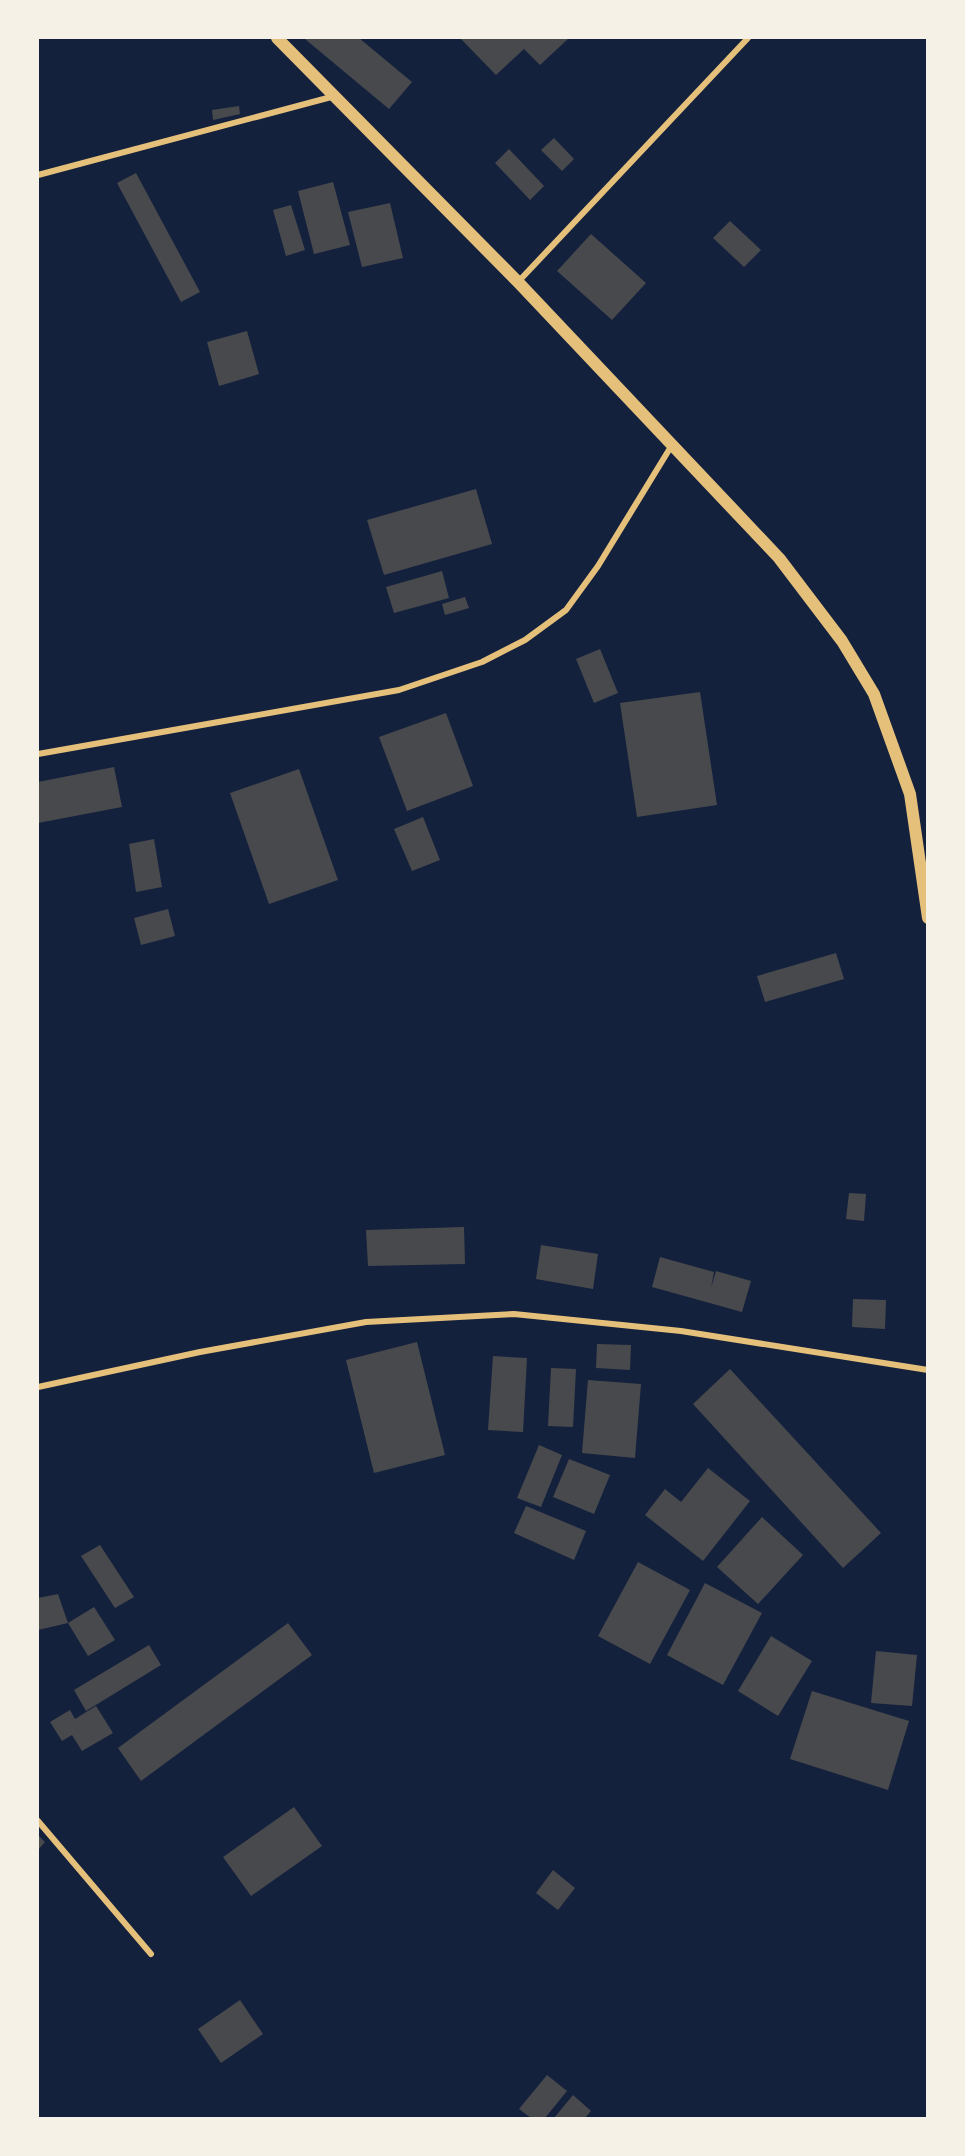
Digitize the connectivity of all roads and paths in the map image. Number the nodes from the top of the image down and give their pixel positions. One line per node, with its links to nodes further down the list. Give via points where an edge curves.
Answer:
1 (277, 38): 3 (main road)
2 (748, 38): 5 (street)
3 (335, 96): 4 (street); 5 (main road)
4 (38, 176)
5 (518, 282): 6 (main road)
6 (672, 445): 7 (street, via 598,566 566,610 525,640 482,662 399,690); 8 (main road, via 779,558 842,641 874,694 910,794)
7 (38, 754)
8 (927, 918)
9 (927, 1370): 10 (street, via 681,1331 514,1314 366,1322)
10 (38, 1387)
11 (38, 1821): 12 (street)
12 (151, 1954)

